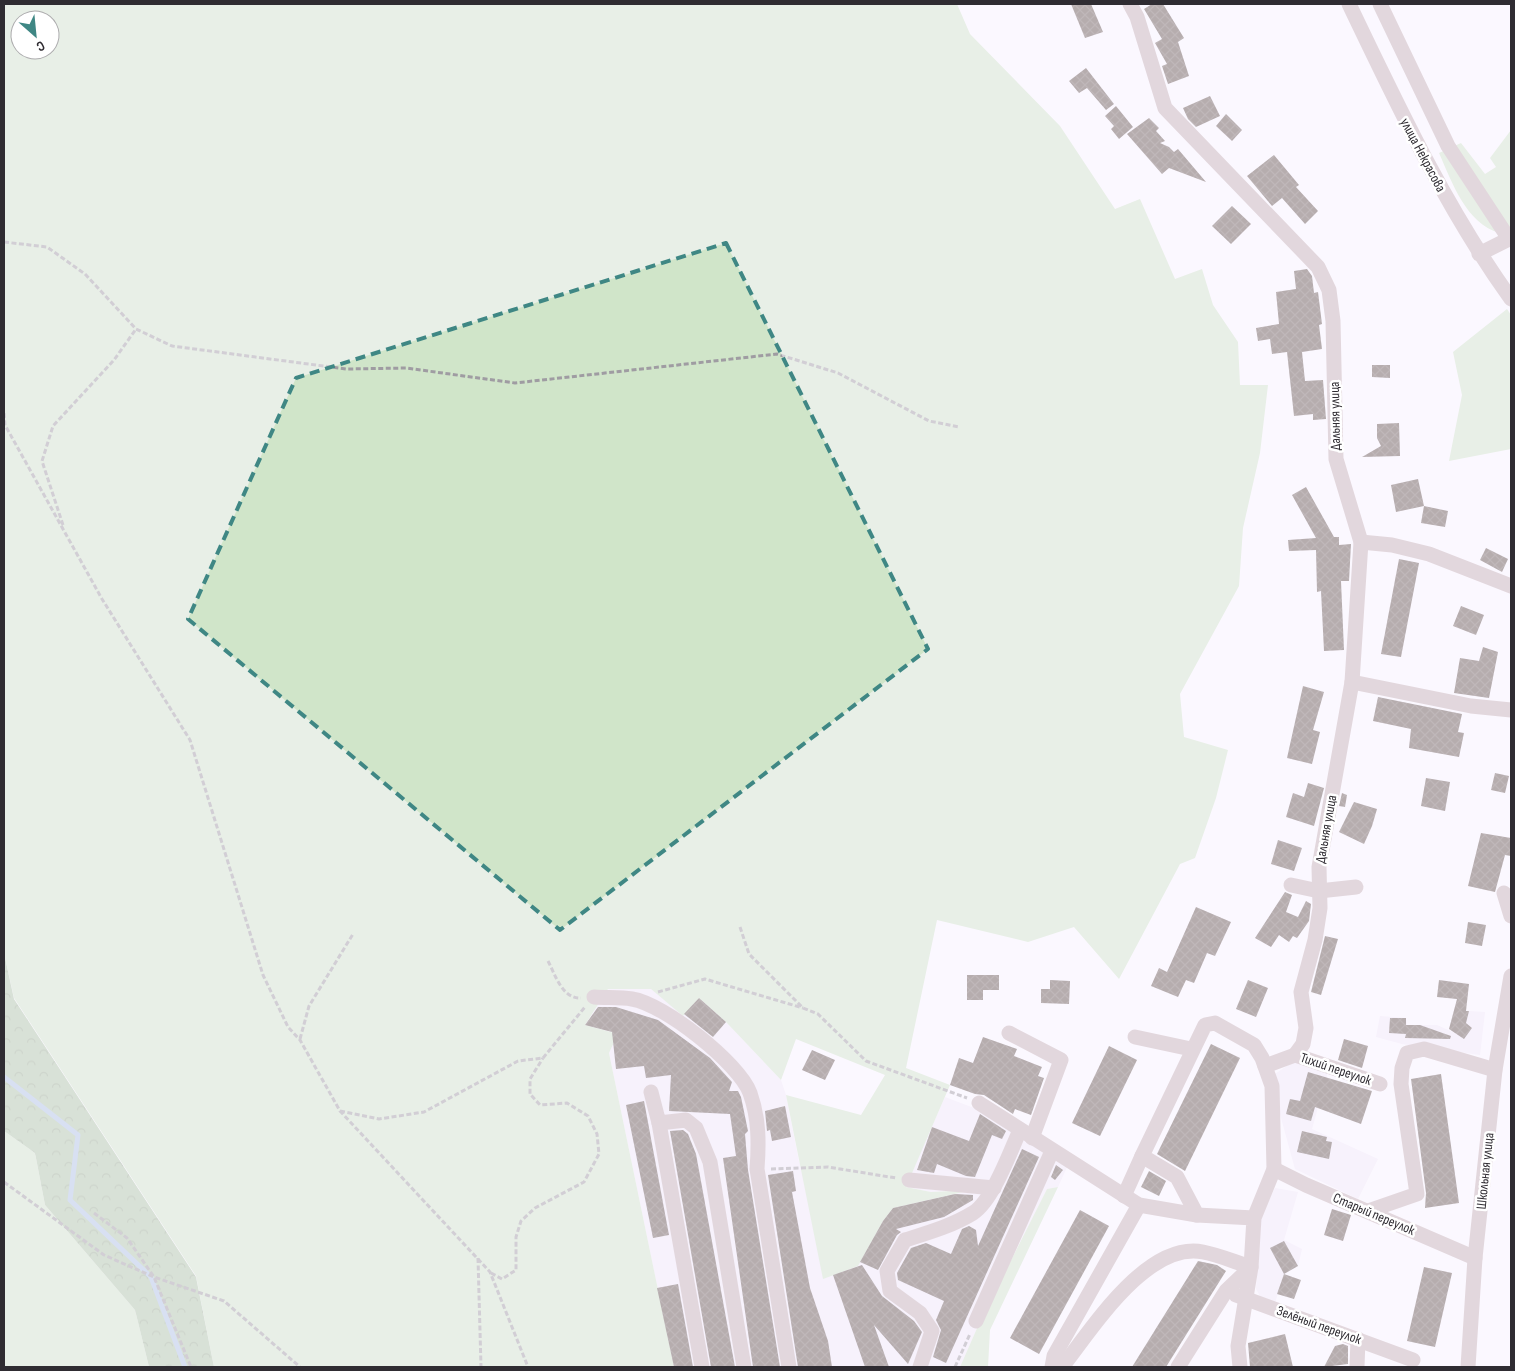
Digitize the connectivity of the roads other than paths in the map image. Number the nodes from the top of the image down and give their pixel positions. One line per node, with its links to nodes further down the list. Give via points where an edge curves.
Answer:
1 (1130, 4): 7 (street, Дальняя улица, via 1165,108 1318,267 1329,290 1333,321 1336,459)
2 (1349, 4): 5 (street, улица Некрасова, via 1417,147)
3 (1380, 4): 4 (street, via 1448,146)
4 (1510, 238): 5 (street)
5 (1479, 254): 6 (street, улица Некрасова)
6 (1511, 299)
7 (1361, 542): 8 (street, via 1429,554); 9 (street, Дальняя улица)
8 (1511, 586)
9 (1352, 682): 10 (street, via 1471,706); 13 (street, Дальняя улица, via 1319,867)
10 (1511, 710)
11 (1291, 885): 13 (street)
12 (1356, 887): 13 (street)
13 (1319, 891): 22 (street, Дальняя улица, via 1315,940 1301,992 1306,1028 1303,1044)
14 (1504, 893): 15 (street)
15 (1511, 916)
16 (1511, 976): 18 (street, Школьная улица)
17 (594, 997): 49 (street, via 634,999 673,1018 729,1061 750,1092 759,1136 756,1169)
18 (1508, 1017): 24 (street, Школьная улица)
19 (1009, 1033): 29 (street, via 1061,1060)
20 (1136, 1037): 21 (street)
21 (1191, 1049): 23 (street, via 1205,1024 1215,1023 1254,1045); 31 (street)
22 (1295, 1055): 23 (street, Тихий переулок); 25 (street, Тихий переулок)
23 (1265, 1066): 32 (street, via 1272,1086)
24 (1495, 1070): 37 (street, via 1424,1049 1407,1053 1401,1084 1417,1194); 40 (street, Школьная улица)
25 (1380, 1084)
26 (651, 1092): 28 (street)
27 (979, 1103): 29 (street)
28 (659, 1123): 47 (street); 48 (street, via 686,1120 696,1128 710,1162)
29 (1026, 1134): 30 (street); 34 (street)
30 (1052, 1151): 35 (street); 44 (street)
31 (1142, 1156): 35 (street); 38 (street, via 1177,1177)
32 (1274, 1169): 37 (street, Старый переулок); 39 (street)
33 (909, 1180): 34 (street)
34 (994, 1188): 50 (street, via 974,1212 934,1231 905,1240 887,1271 890,1291 920,1313 932,1331)
35 (1124, 1196): 36 (street)
36 (1139, 1205): 38 (street); 51 (street, via 1054,1356)
37 (1368, 1211): 40 (street, Старый переулок)
38 (1197, 1215): 39 (street)
39 (1254, 1218): 41 (street)
40 (1475, 1258): 56 (street, Школьная улица)
41 (1251, 1267): 42 (street); 43 (street); 52 (street, via 1202,1252 1175,1255 1144,1270 1112,1302)
42 (1226, 1291): 43 (street, Зелёный переулок); 53 (street)
43 (1245, 1298): 45 (street, Зелёный переулок); 54 (street, via 1238,1346)
44 (976, 1321)
45 (1358, 1339): 46 (street, Зелёный переулок); 55 (street)
46 (1413, 1360)
47 (702, 1367)
48 (744, 1367)
49 (789, 1367)
50 (920, 1367)
51 (1052, 1367)
52 (1062, 1367)
53 (1178, 1367)
54 (1240, 1367)
55 (1357, 1367)
56 (1468, 1367)

